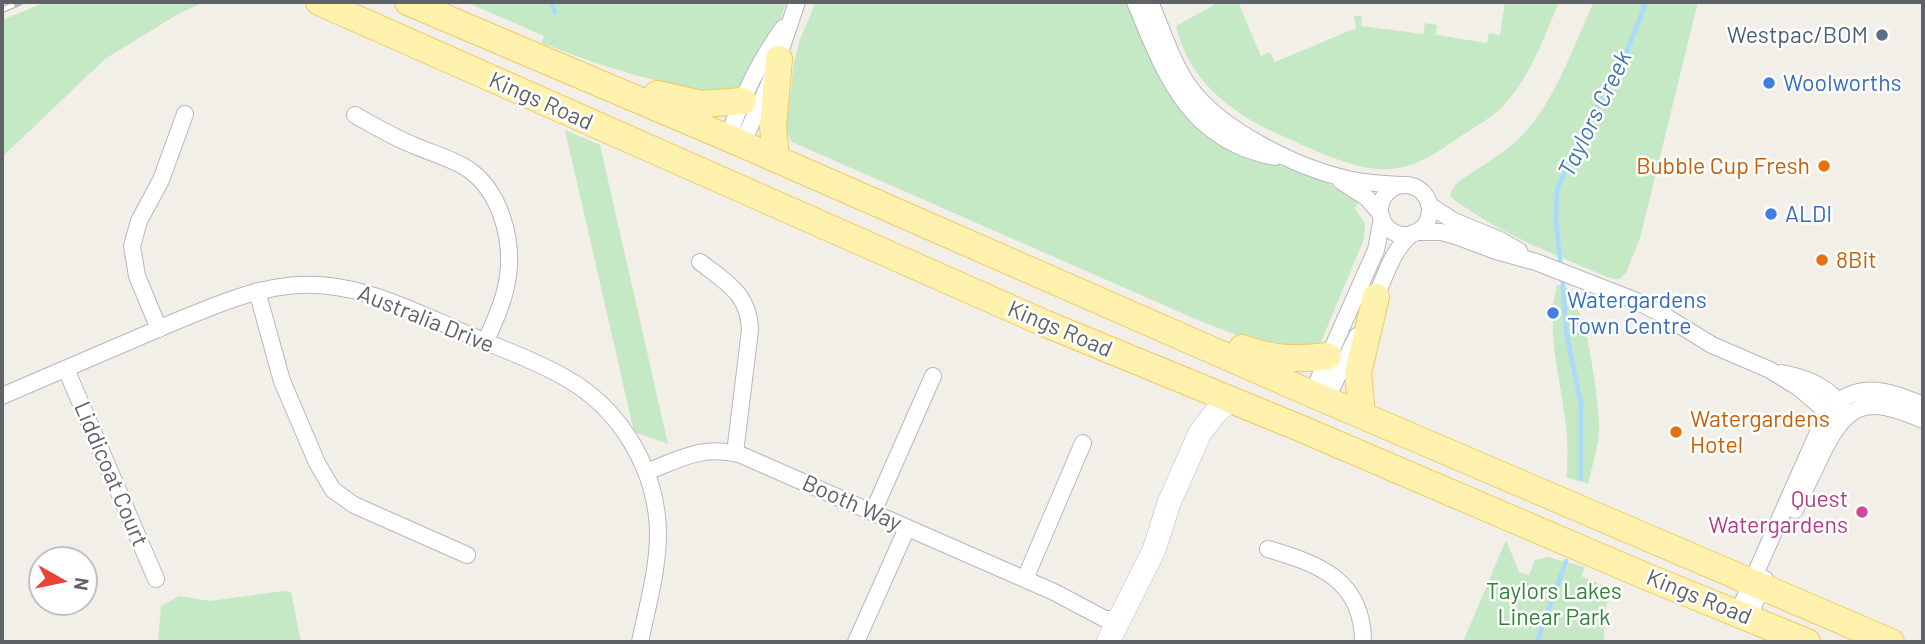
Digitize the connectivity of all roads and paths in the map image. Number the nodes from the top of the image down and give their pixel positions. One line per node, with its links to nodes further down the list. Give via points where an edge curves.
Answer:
1 (319, 2): 16 (main road, Kings Road)
2 (408, 2): 8 (main road, Kings Road)
3 (797, 2): 6 (street)
4 (1135, 2): 14 (street, via 1171,85 1196,115 1240,147)
5 (1150, 2): 14 (street, via 1196,95 1236,129)
6 (789, 21): 7 (street); 9 (street, via 769,47)
7 (779, 59): 12 (street); 13 (main road, via 773,127)
8 (574, 74): 9 (main road, via 691,103); 12 (main road, Kings Road)
9 (743, 101): 12 (street)
10 (185, 114): 25 (street, via 132,246 137,276)
11 (355, 115): 27 (street, via 466,167 493,197 509,258 501,306)
12 (735, 141): 13 (main road, Kings Road); 16 (main road)
13 (776, 159): 26 (main road, Kings Road)
14 (1295, 161): 15 (street)
15 (1333, 175): 17 (street); 19 (street, via 1367,198)
16 (716, 178): 31 (main road, Kings Road)
17 (1401, 185): 18 (street, via 1420,190); 19 (street, via 1383,198)
18 (1429, 205): 20 (street, via 1427,220); 22 (street)
19 (1381, 216): 20 (street, via 1385,225 1398,233); 28 (street, via 1376,250)
20 (1415, 232): 22 (street, via 1441,232); 24 (street, via 1394,255)
21 (700, 262): 43 (street, via 739,294 750,316)
22 (1536, 262): 36 (street, via 1649,307)
23 (257, 291): 25 (street, Australia Drive); 27 (street, Australia Drive, via 309,284 343,287 391,301); 48 (street, via 282,381 333,490 354,505)
24 (1376, 297): 33 (street); 37 (main road, via 1358,373)
25 (159, 329): 29 (street, Australia Drive)
26 (1172, 331): 28 (main road, via 1282,358); 33 (main road, Kings Road)
27 (485, 342): 44 (street, Australia Drive, via 563,376 590,395 620,425)
28 (1328, 356): 33 (street)
29 (66, 369): 32 (street, Australia Drive); 49 (street, Liddicoat Court)
30 (933, 376): 45 (street)
31 (1201, 388): 34 (main road, Kings Road); 41 (street)
32 (2, 396)
33 (1319, 397): 37 (main road, Kings Road); 40 (main road)
34 (1231, 400): 40 (main road, Kings Road); 41 (street)
35 (1923, 405): 36 (street, via 1879,390 1855,393)
36 (1833, 407): 38 (street); 51 (street)
37 (1362, 414): 51 (main road, Kings Road)
38 (1847, 416): 39 (street, via 1881,406); 51 (street, via 1831,435)
39 (1923, 420)
40 (1302, 429): 52 (main road, Kings Road)
41 (1200, 433): 53 (street, via 1154,550)
42 (1083, 443): 50 (street)
43 (735, 453): 44 (street, Booth Way, via 695,453); 45 (street, Booth Way)
44 (646, 472): 54 (street, Australia Drive, via 658,537)
45 (873, 512): 46 (street, Booth Way)
46 (908, 528): 50 (street, Booth Way); 55 (street)
47 (1268, 549): 57 (street, via 1308,561 1342,584 1357,609)
48 (467, 555)
49 (156, 579)
50 (1025, 579): 53 (street, Booth Way, via 1104,608)
51 (1757, 584): 52 (street); 59 (main road, Kings Road)
52 (1743, 615): 58 (main road, Kings Road)
53 (1119, 619): 56 (street)
54 (640, 642)
55 (856, 642)
56 (1108, 642)
57 (1363, 642)
58 (1807, 642)
59 (1891, 642)

